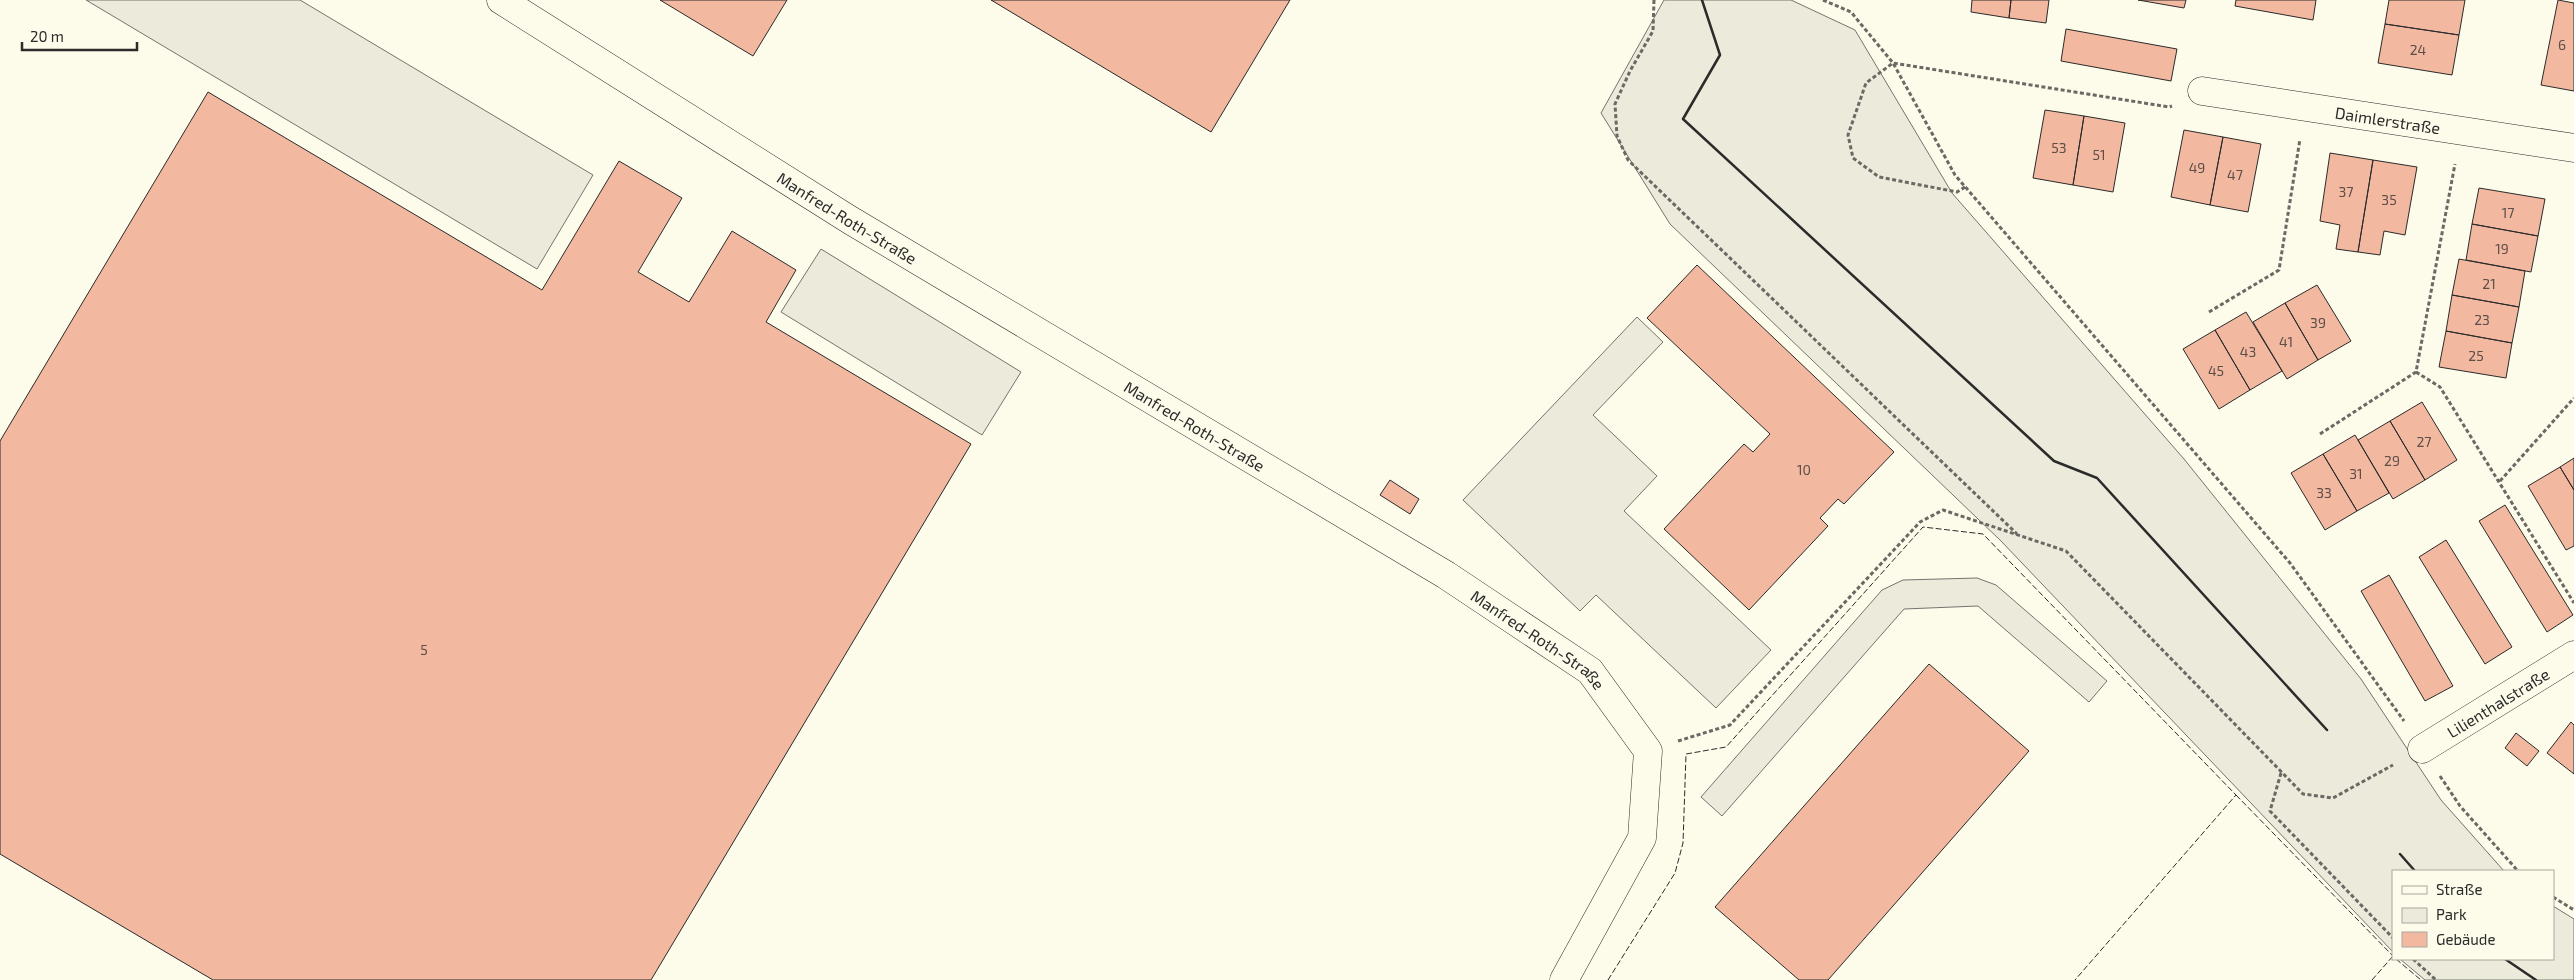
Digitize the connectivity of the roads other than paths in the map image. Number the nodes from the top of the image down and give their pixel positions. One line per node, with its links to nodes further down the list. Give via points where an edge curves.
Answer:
1 (501, 0): 6 (street, Manfred-Roth-Straße, via 850,220 1446,575 1590,671 1648,751 1642,838)
2 (2202, 91): 3 (street, Daimlerstraße)
3 (2574, 148)
4 (2574, 655): 5 (street, Lilienthalstraße)
5 (2422, 749)
6 (1564, 980)

